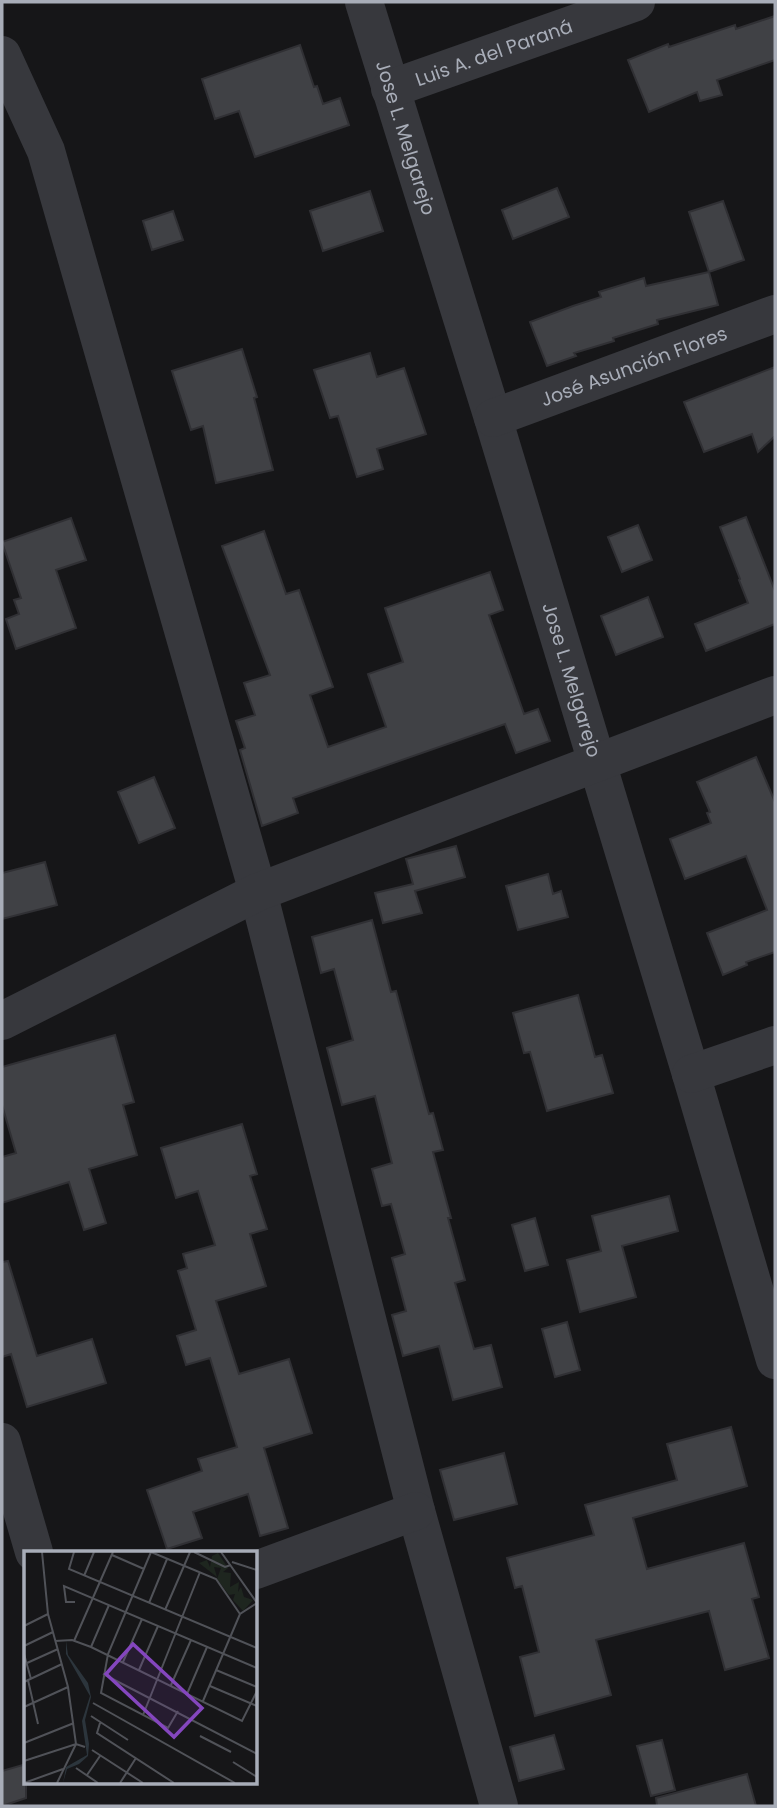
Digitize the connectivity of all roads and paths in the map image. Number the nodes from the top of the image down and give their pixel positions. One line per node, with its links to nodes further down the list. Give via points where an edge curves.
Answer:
1 (364, 2): 4 (street, Jose L. Melgarejo)
2 (636, 2): 4 (street, Luis A. del Paraná)
3 (2, 55): 9 (street, via 46,151)
4 (390, 89): 6 (street, Jose L. Melgarejo)
5 (775, 314): 6 (street, José Asunción Flores)
6 (493, 418): 8 (street, Jose L. Melgarejo)
7 (775, 695): 8 (street)
8 (596, 763): 9 (street); 12 (street, Jose L. Melgarejo)
9 (258, 892): 10 (street); 15 (street)
10 (2, 1021)
11 (775, 1045): 12 (street)
12 (691, 1074): 13 (street, Jose L. Melgarejo)
13 (775, 1360)
14 (2, 1442): 16 (street)
15 (416, 1511): 17 (street); 18 (street)
16 (34, 1551)
17 (257, 1570)
18 (499, 1806)

